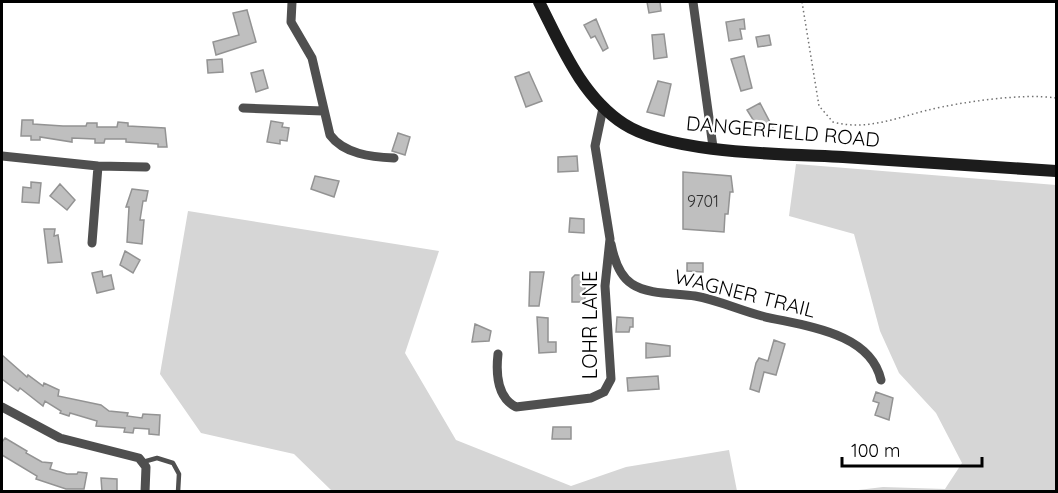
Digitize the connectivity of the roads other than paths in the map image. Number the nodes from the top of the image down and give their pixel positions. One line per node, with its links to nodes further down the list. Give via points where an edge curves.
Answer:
1 (292, 2): 6 (street, via 291,21 312,58)
2 (539, 2): 5 (street, DANGERFIELD ROAD, via 576,72)
3 (693, 2): 7 (street)
4 (243, 108): 6 (street)
5 (603, 108): 7 (street, DANGERFIELD ROAD, via 650,136); 13 (street, LOHR LANE, via 595,146)
6 (323, 111): 9 (street, via 330,135 338,144 357,153)
7 (713, 147): 12 (street, DANGERFIELD ROAD)
8 (2, 156): 10 (street)
9 (394, 159)
10 (98, 166): 11 (street); 14 (street)
11 (146, 167)
12 (1056, 171)
13 (610, 239): 15 (street, LOHR LANE, via 605,286 610,379 604,392 585,400 516,407 498,383); 16 (street, WAGNER TRAIL, via 620,272 635,286 720,301 826,332 863,352 876,366)
14 (92, 243)
15 (498, 354)
16 (881, 380)
17 (2, 407): 18 (street, via 60,438 136,456)
18 (143, 462): 19 (street); 20 (lane, via 157,458 173,463 179,474)
19 (145, 492)
20 (178, 492)

